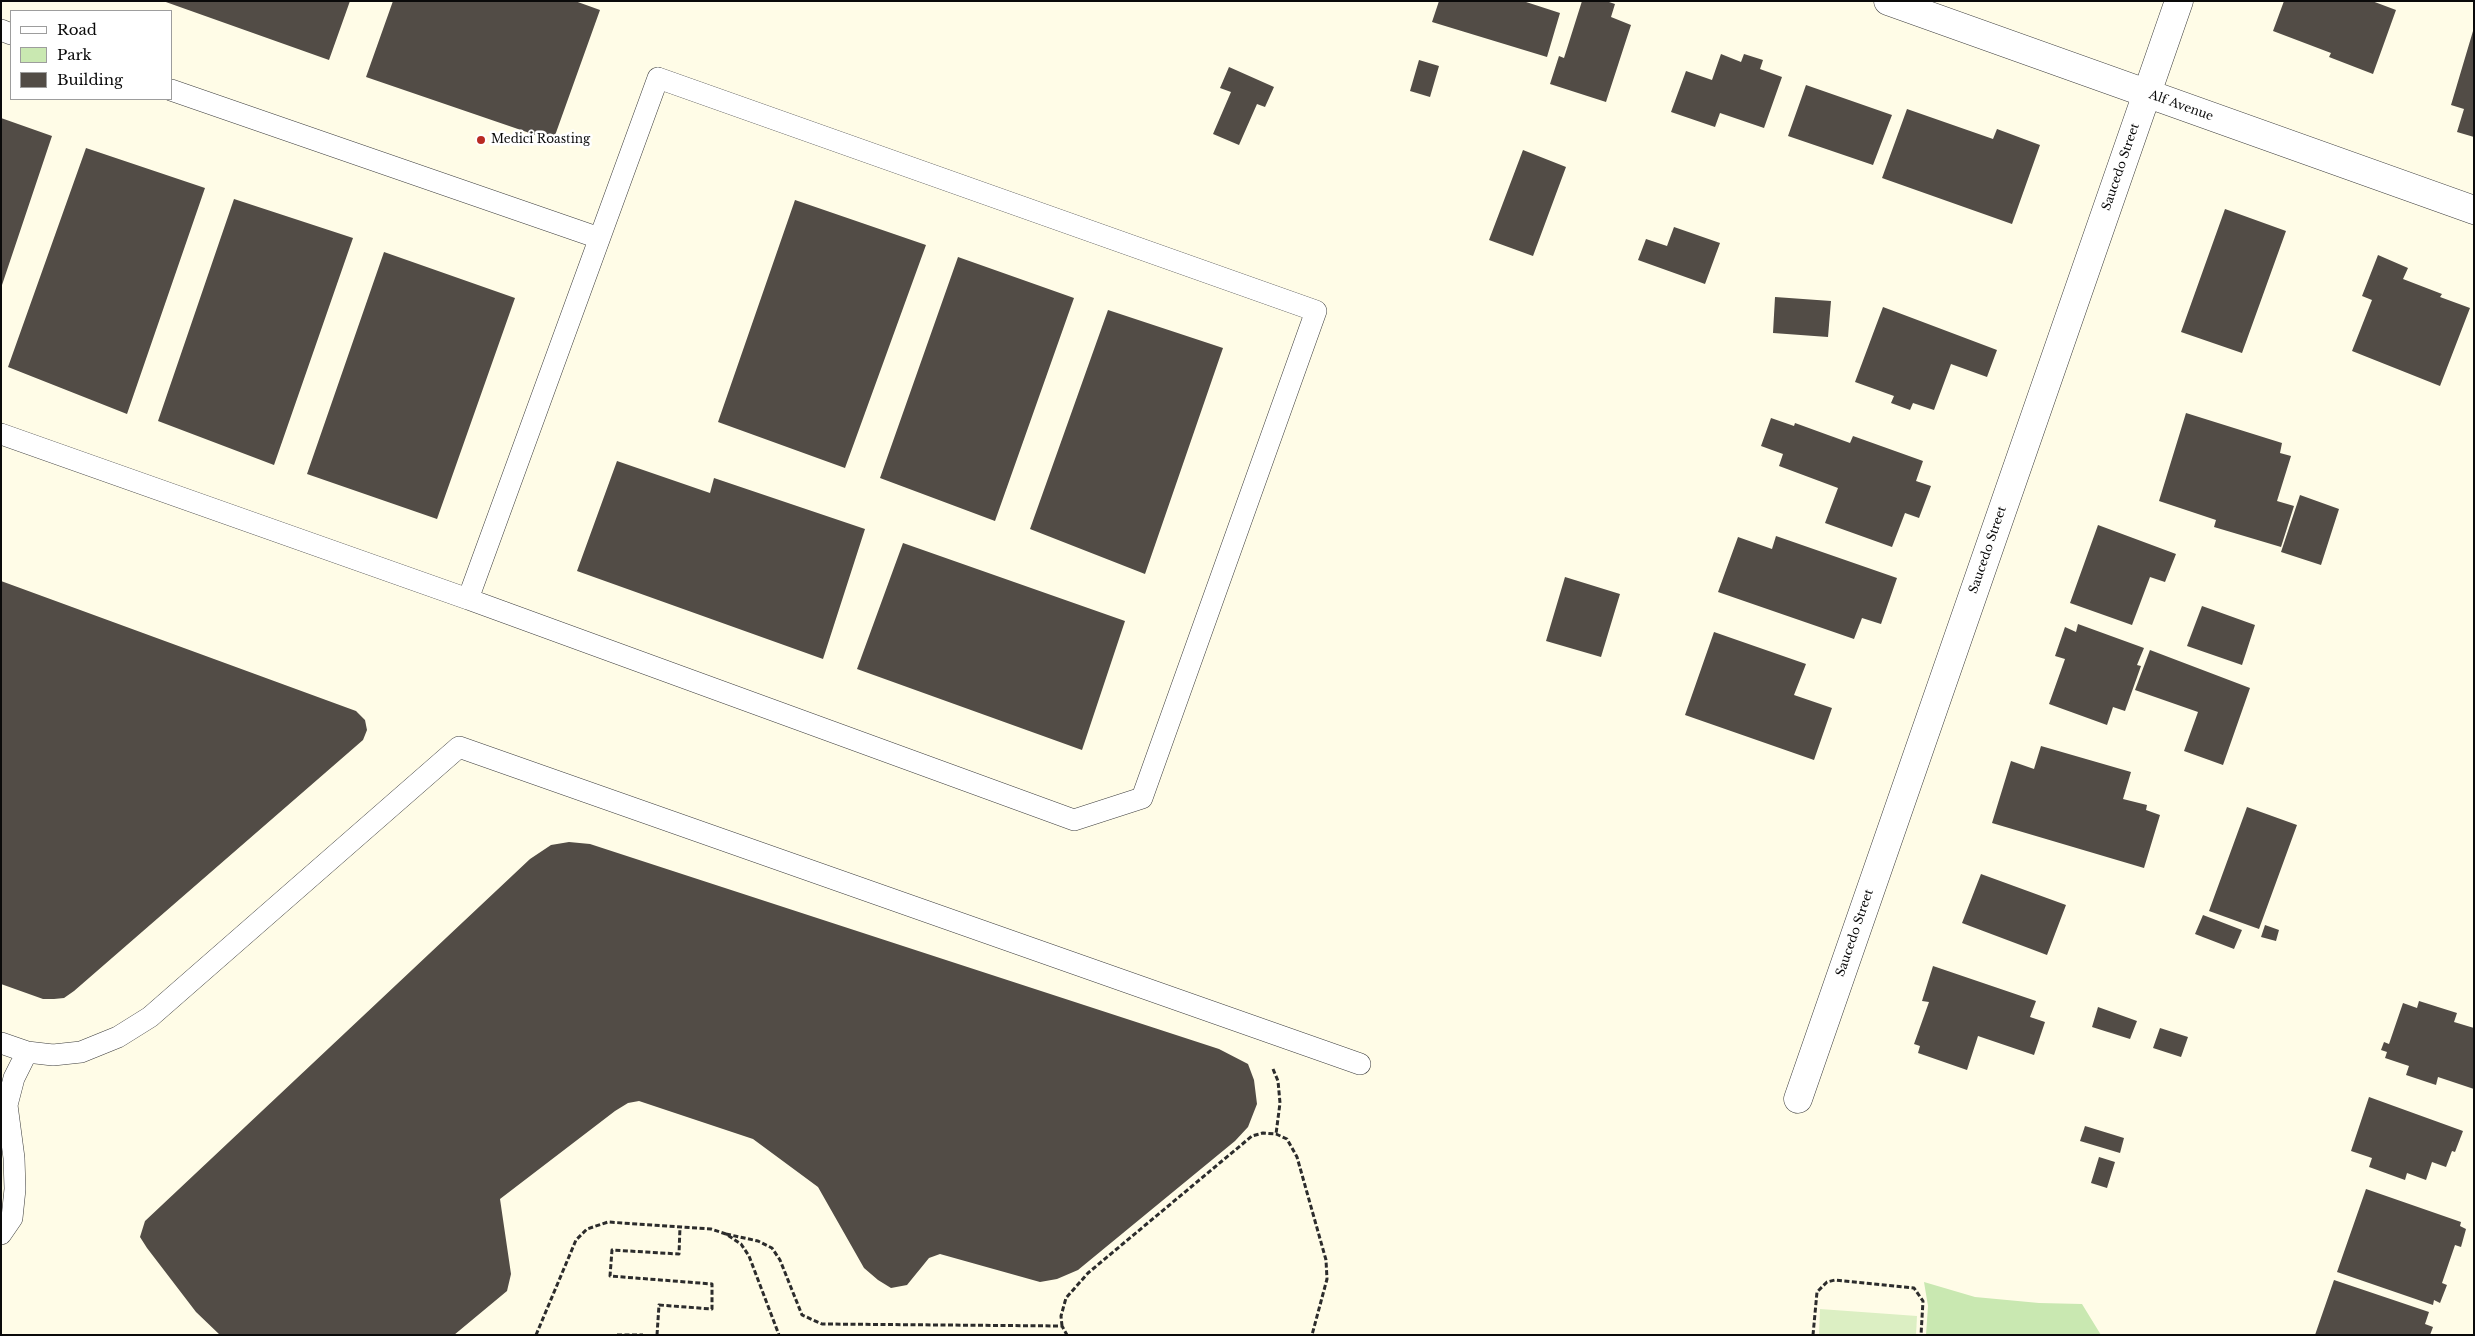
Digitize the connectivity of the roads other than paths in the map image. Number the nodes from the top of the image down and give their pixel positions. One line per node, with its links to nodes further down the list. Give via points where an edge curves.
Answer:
1 (1888, 1): 4 (street, Alf Avenue)
2 (2179, 1): 4 (street, Saucedo Street)
3 (172, 90): 6 (lane)
4 (2146, 93): 5 (street, Alf Avenue); 12 (street, Saucedo Street)
5 (2474, 210)
6 (599, 238): 8 (lane); 8 (lane, via 658,78 1316,311 1142,798 1074,820)
7 (1, 434): 8 (lane)
8 (468, 599)
9 (1, 1043): 10 (lane)
10 (27, 1052): 11 (lane, via 54,1055 81,1052 118,1037 150,1017 459,747); 13 (lane, via 14,1078 7,1105 15,1189 12,1218)
11 (1360, 1064)
12 (1798, 1099)
13 (1, 1234)

